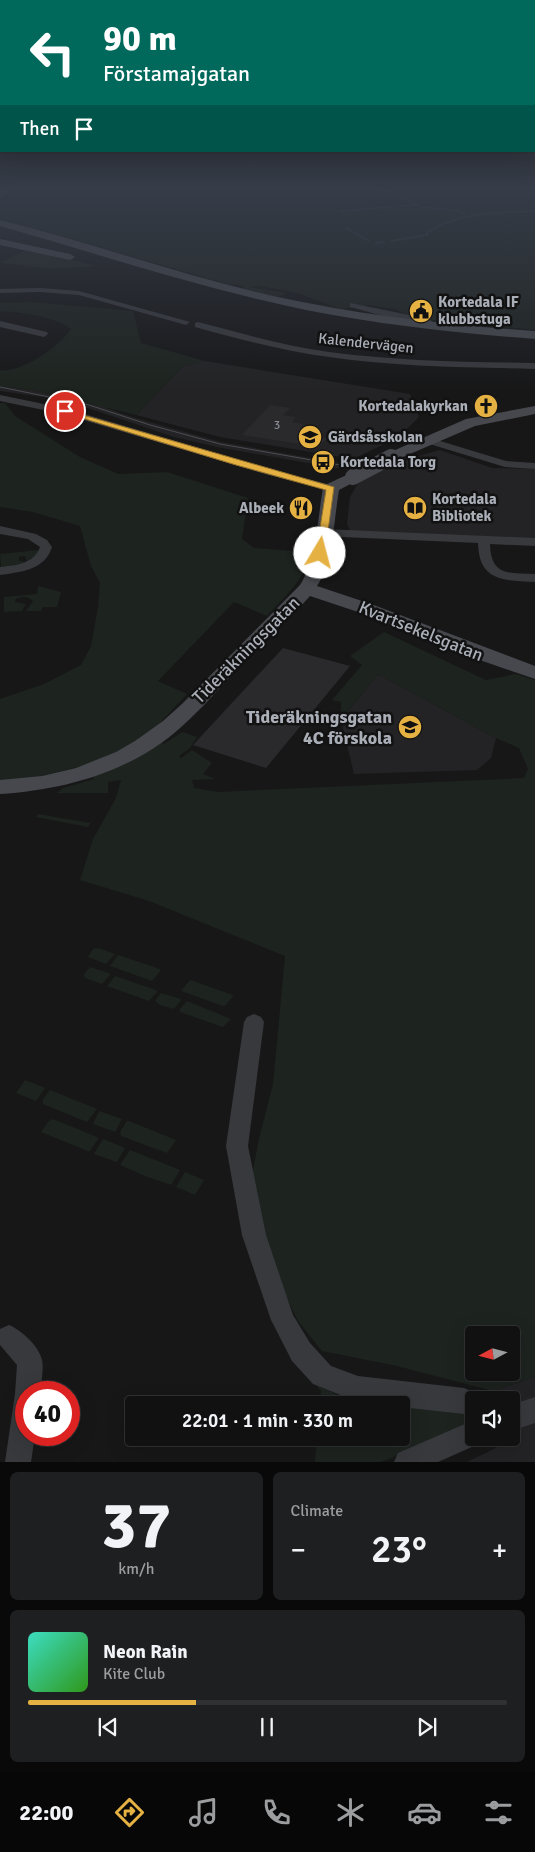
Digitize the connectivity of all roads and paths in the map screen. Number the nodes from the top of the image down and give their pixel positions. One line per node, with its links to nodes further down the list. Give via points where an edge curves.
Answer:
1 (59, 255): 9 (main road, via 279,305 375,322 476,335)
2 (116, 255): 9 (main road, via 273,299 353,315)
3 (0, 291): 5 (street, via 79,293)
4 (353, 305): 9 (street, via 413,320)
5 (186, 322)
6 (0, 324): 8 (street)
7 (198, 325): 10 (street, Kalendervägen, via 277,346 348,357)
8 (44, 334)
9 (535, 335)
10 (535, 366)
11 (0, 398): 15 (street, via 65,411)
12 (535, 410): 13 (main road, via 480,419)
13 (427, 440): 14 (street, via 505,464); 15 (main road, bridge)
14 (535, 466)
15 (331, 488): 17 (main road, Tideräkningsgatan)
16 (0, 530): 20 (street, via 35,539 46,547 43,555 33,563)
17 (323, 533): 18 (street); 22 (main road, Tideräkningsgatan, via 317,570)
18 (484, 540): 19 (street); 21 (street, via 486,562 490,567 506,574)
19 (535, 542)
20 (0, 571)
21 (535, 578)
22 (306, 589): 23 (main road, Kvartsekelsgatan, via 338,598 491,659); 24 (main road, Tideräkningsgatan, via 174,722 146,744 69,777)
23 (535, 673)
24 (0, 787)
25 (254, 1022): 28 (street, via 237,1146 254,1235 283,1320 301,1352 322,1375 358,1389)
26 (9, 1338): 27 (street, via 30,1361)
27 (28, 1381)
28 (465, 1401)
29 (535, 1410): 30 (street)
30 (520, 1415)
31 (465, 1437): 34 (street)
32 (20, 1446): 33 (street)
33 (18, 1462)
34 (407, 1462)

